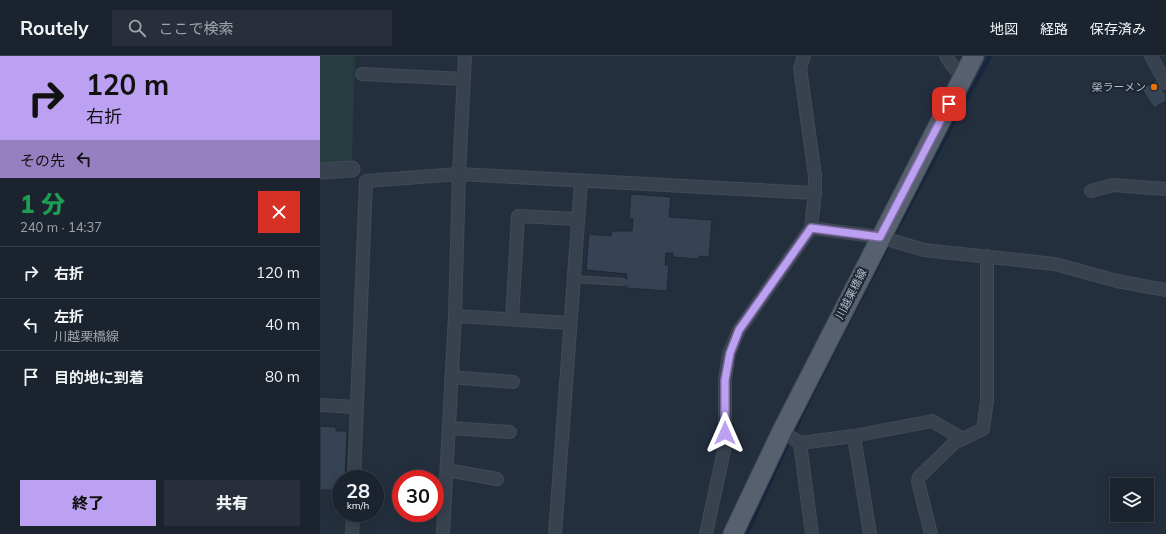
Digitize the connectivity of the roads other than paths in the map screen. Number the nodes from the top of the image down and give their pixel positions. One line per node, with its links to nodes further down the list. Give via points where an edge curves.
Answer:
1 (465, 56): 9 (street)
2 (804, 56): 17 (street, via 800,68)
3 (946, 56): 8 (street)
4 (974, 56): 8 (main road, 川越栗橋線)
5 (1151, 56): 6 (street)
6 (1162, 66): 10 (street)
7 (362, 74): 9 (street)
8 (963, 77): 20 (main road, 川越栗橋線)
9 (464, 79): 13 (street)
10 (1166, 83)
11 (352, 169): 12 (street)
12 (320, 171)
13 (459, 174): 14 (street); 25 (street); 31 (street, via 366,181)
14 (581, 181): 17 (street); 18 (street)
15 (1166, 189): 16 (street, via 1113,185)
16 (1091, 191)
17 (816, 193): 19 (street)
18 (577, 219): 22 (street); 26 (street, via 518,216)
19 (811, 228): 20 (street); 46 (street, via 739,330 730,353 725,380 725,446)
20 (880, 237): 21 (street, via 924,250); 33 (main road, 川越栗橋線)
21 (987, 256): 24 (street, via 1055,264 1117,281); 36 (street, via 985,424 983,429)
22 (573, 279): 23 (lane); 27 (street)
23 (623, 282)
24 (1166, 290)
25 (455, 316): 26 (street); 28 (street)
26 (512, 319): 27 (street)
27 (570, 323): 45 (street)
28 (451, 377): 29 (street); 32 (street)
29 (513, 382)
30 (320, 405): 31 (street)
31 (357, 407): 38 (street)
32 (449, 428): 34 (street); 39 (street)
33 (782, 431): 37 (street); 47 (main road, 川越栗橋線)
34 (510, 432)
35 (854, 436): 36 (street, via 932,421); 37 (street); 49 (street)
36 (963, 439): 50 (street, via 954,443 919,477 918,482)
37 (800, 443): 48 (street)
38 (354, 470)
39 (446, 470): 40 (street); 44 (street)
40 (497, 479)
41 (352, 522): 42 (street)
42 (352, 534): 43 (street)
43 (356, 534)
44 (443, 534)
45 (555, 534)
46 (706, 534)
47 (733, 534)
48 (812, 534)
49 (870, 534)
50 (931, 534)

